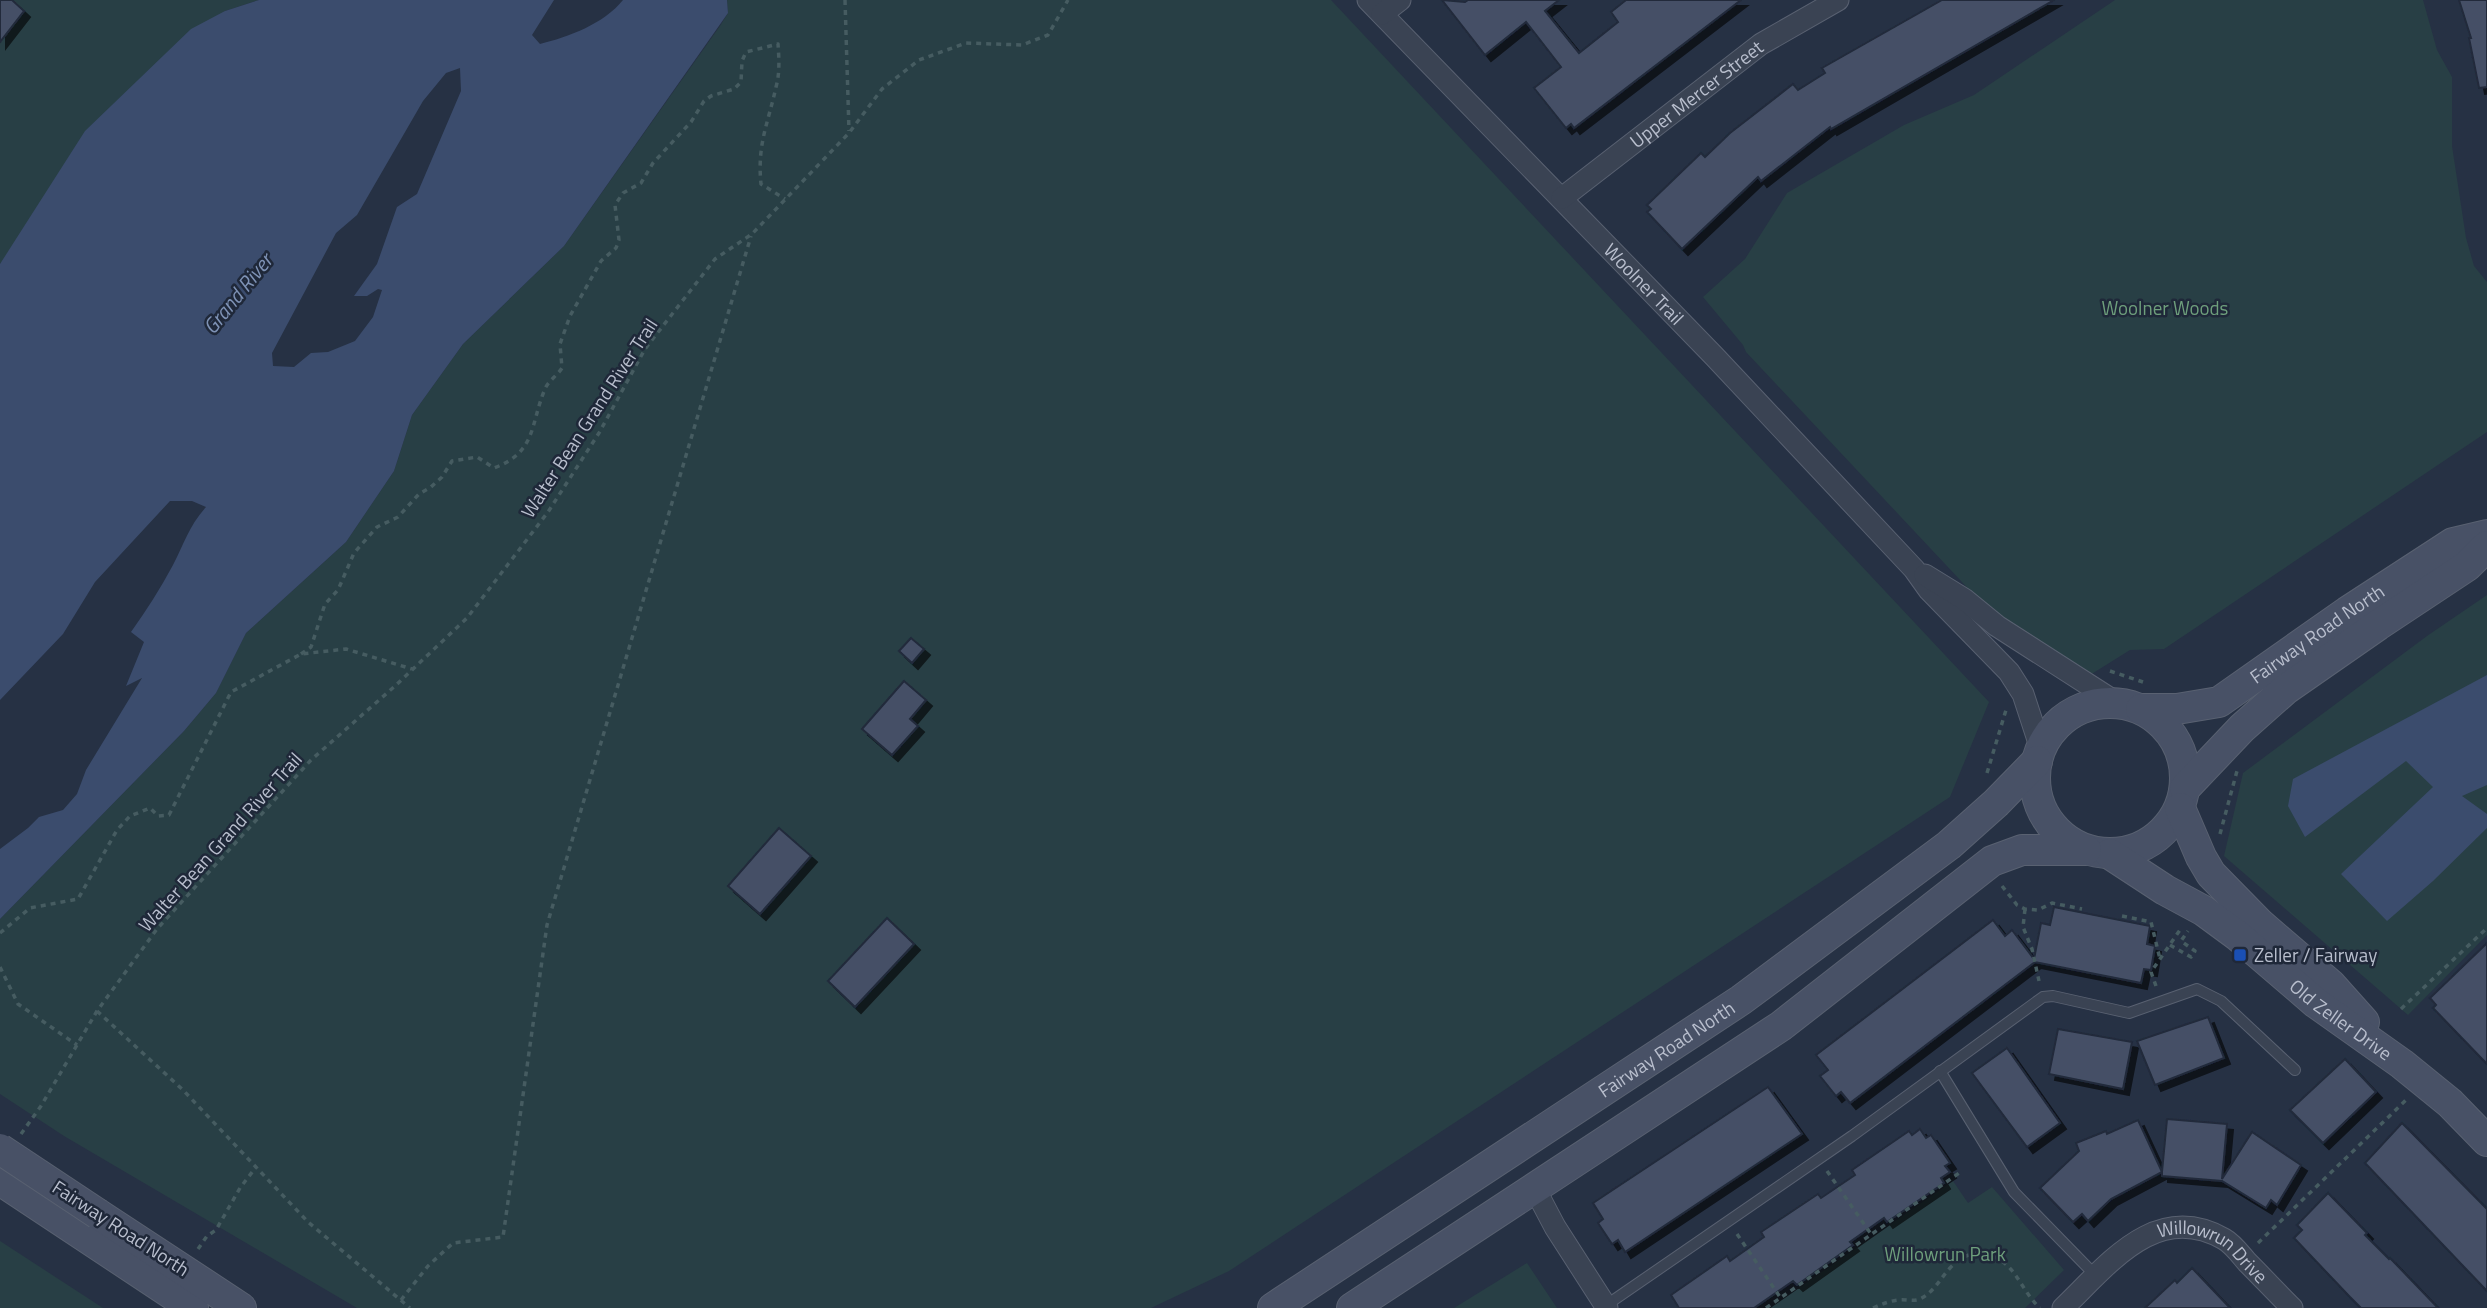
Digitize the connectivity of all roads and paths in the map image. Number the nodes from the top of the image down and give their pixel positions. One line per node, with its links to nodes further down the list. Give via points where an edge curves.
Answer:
1 (845, 0): 6 (path)
2 (1068, 0): 6 (path, Walter Bean Grand River Trail, via 1048,35 1022,44 966,43 919,60 882,89)
3 (1400, 0): 5 (street)
4 (1838, 0): 7 (street, Upper Mercer Street, via 1761,44)
5 (1375, 7): 7 (street, Woolner Trail)
6 (849, 133): 8 (path, Walter Bean Grand River Trail)
7 (1562, 198): 12 (street, Woolner Trail)
8 (785, 199): 9 (path, Walter Bean Grand River Trail); 13 (path, via 761,184 759,159 777,86 778,44 746,52 741,82 704,102 641,183 623,193 615,205 619,240 601,261 570,316 560,344 562,368 546,386 525,448 494,468 477,457 452,461 442,477 398,517 377,527 355,553 338,590 325,604 311,647)
9 (752, 234): 15 (path, Walter Bean Grand River Trail, via 715,259 645,349 548,512 467,618); 58 (path, via 547,925 503,1237 453,1243)
10 (2487, 535): 16 (main road, Fairway Road North, via 2453,543 2219,702 2177,709)
11 (2487, 546): 21 (main road, Fairway Road North, via 2467,566 2277,697 2242,728)
12 (1914, 569): 16 (street, Woolner Trail, via 1948,588 1997,626); 18 (street, Woolner Trail, via 2010,672 2023,694)
13 (301, 654): 15 (path, via 346,649); 30 (path, via 231,692 169,815 158,816 150,808 131,816 117,830 78,899 30,908)
14 (2101, 667): 16 (path)
15 (412, 669): 38 (path, Walter Bean Grand River Trail, via 311,760 239,838 157,929)
16 (2135, 699): 18 (main road, via 2071,713 2057,725); 21 (main road, via 2169,730 2180,749 2185,769)
17 (2009, 700): 20 (path)
18 (2039, 755): 23 (main road, via 2036,789 2045,817 2065,839); 64 (main road, Fairway Road North, via 1996,803 1949,845 1741,1000)
19 (2240, 759): 22 (path)
20 (1986, 777)
21 (2183, 798): 23 (main road, via 2162,833 2143,846 2127,852); 40 (main road, Old Zeller Drive, via 2201,857 2211,874 2330,985)
22 (2219, 838)
23 (2098, 852): 40 (main road, Old Zeller Drive, via 2204,911 2316,1003); 50 (main road, via 2022,850 1992,862 1781,1026)
24 (2001, 884): 25 (path)
25 (2025, 909): 26 (path, via 2038,910 2052,903); 36 (path, via 2023,928)
26 (2082, 909)
27 (2122, 916): 33 (path, via 2151,922)
28 (2192, 925): 32 (path, via 2181,941 2195,951 2191,957)
29 (2487, 928): 37 (path)
30 (0, 933)
31 (2177, 934): 32 (path)
32 (2171, 945): 33 (path)
33 (2160, 959): 35 (path, via 2151,972)
34 (0, 967): 39 (path, via 18,1004)
35 (2157, 991)
36 (2042, 997): 41 (lane, via 2129,1013 2197,989 2221,1001); 42 (lane)
37 (2401, 1009)
38 (97, 1012): 39 (path, Walter Bean Grand River Trail); 46 (path, via 183,1090)
39 (77, 1045): 45 (path, Walter Bean Grand River Trail)
40 (2402, 1064): 44 (main road, Old Zeller Drive)
41 (2295, 1070)
42 (1940, 1071): 56 (lane, via 2014,1192); 60 (lane)
43 (2407, 1098): 54 (path)
44 (2487, 1141)
45 (10, 1142): 51 (main road, Fairway Road North, bridge)
46 (256, 1167): 55 (path, via 221,1224); 58 (path, via 308,1222)
47 (1826, 1170): 53 (path)
48 (1962, 1171): 53 (path)
49 (0, 1180): 51 (main road, Fairway Road North)
50 (1535, 1189): 60 (street); 65 (main road)
51 (91, 1224): 61 (main road, Fairway Road North); 62 (main road, Fairway Road North)
52 (1736, 1233): 57 (path)
53 (1871, 1234): 57 (path)
54 (2255, 1245)
55 (198, 1250)
56 (2096, 1276): 70 (street, Willowrun Drive); 71 (street, Willowrun Drive, via 2126,1247 2175,1225 2227,1240)
57 (1781, 1298): 66 (path)
58 (401, 1300): 63 (path)
59 (1918, 1301): 67 (path, via 1902,1299); 68 (path); 69 (path, via 1963,1256 1977,1253 2006,1262)
60 (1606, 1307)
61 (193, 1308)
62 (241, 1308)
63 (410, 1308)
64 (1273, 1308)
65 (1352, 1308)
66 (1766, 1308)
67 (1873, 1308)
68 (1922, 1308)
69 (2040, 1308)
70 (2063, 1308)
71 (2292, 1308)

